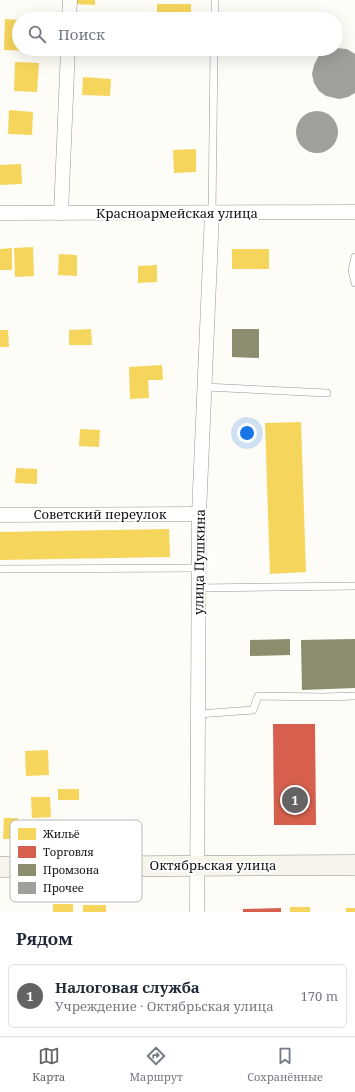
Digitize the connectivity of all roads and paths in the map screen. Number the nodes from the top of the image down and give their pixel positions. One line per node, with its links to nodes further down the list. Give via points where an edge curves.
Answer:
1 (70, 0): 3 (street)
2 (216, 0): 4 (lane)
3 (69, 12)
4 (215, 12)
5 (68, 56): 9 (street)
6 (214, 56): 10 (lane)
7 (355, 212): 10 (street, Красноармейская улица)
8 (0, 213): 9 (street, Красноармейская улица)
9 (60, 213): 10 (street, Красноармейская улица)
10 (212, 213): 13 (street, улица Пушкина)
11 (355, 257): 12 (lane, via 352,270)
12 (355, 283)
13 (205, 387): 14 (lane); 15 (street, улица Пушкина)
14 (327, 393)
15 (200, 514): 16 (street, Советский переулок); 17 (street, улица Пушкина)
16 (0, 515)
17 (199, 568): 18 (lane); 20 (street, улица Пушкина)
18 (0, 569)
19 (355, 586): 20 (lane)
20 (199, 588): 22 (street, улица Пушкина)
21 (355, 696): 22 (lane, via 258,696 253,710)
22 (198, 714): 23 (street, улица Пушкина)
23 (197, 865): 24 (street, Октябрьская улица); 25 (street, Октябрьская улица); 28 (street, улица Пушкина)
24 (355, 865)
25 (142, 866)
26 (0, 867): 27 (street, Октябрьская улица)
27 (10, 867)
28 (198, 912)

